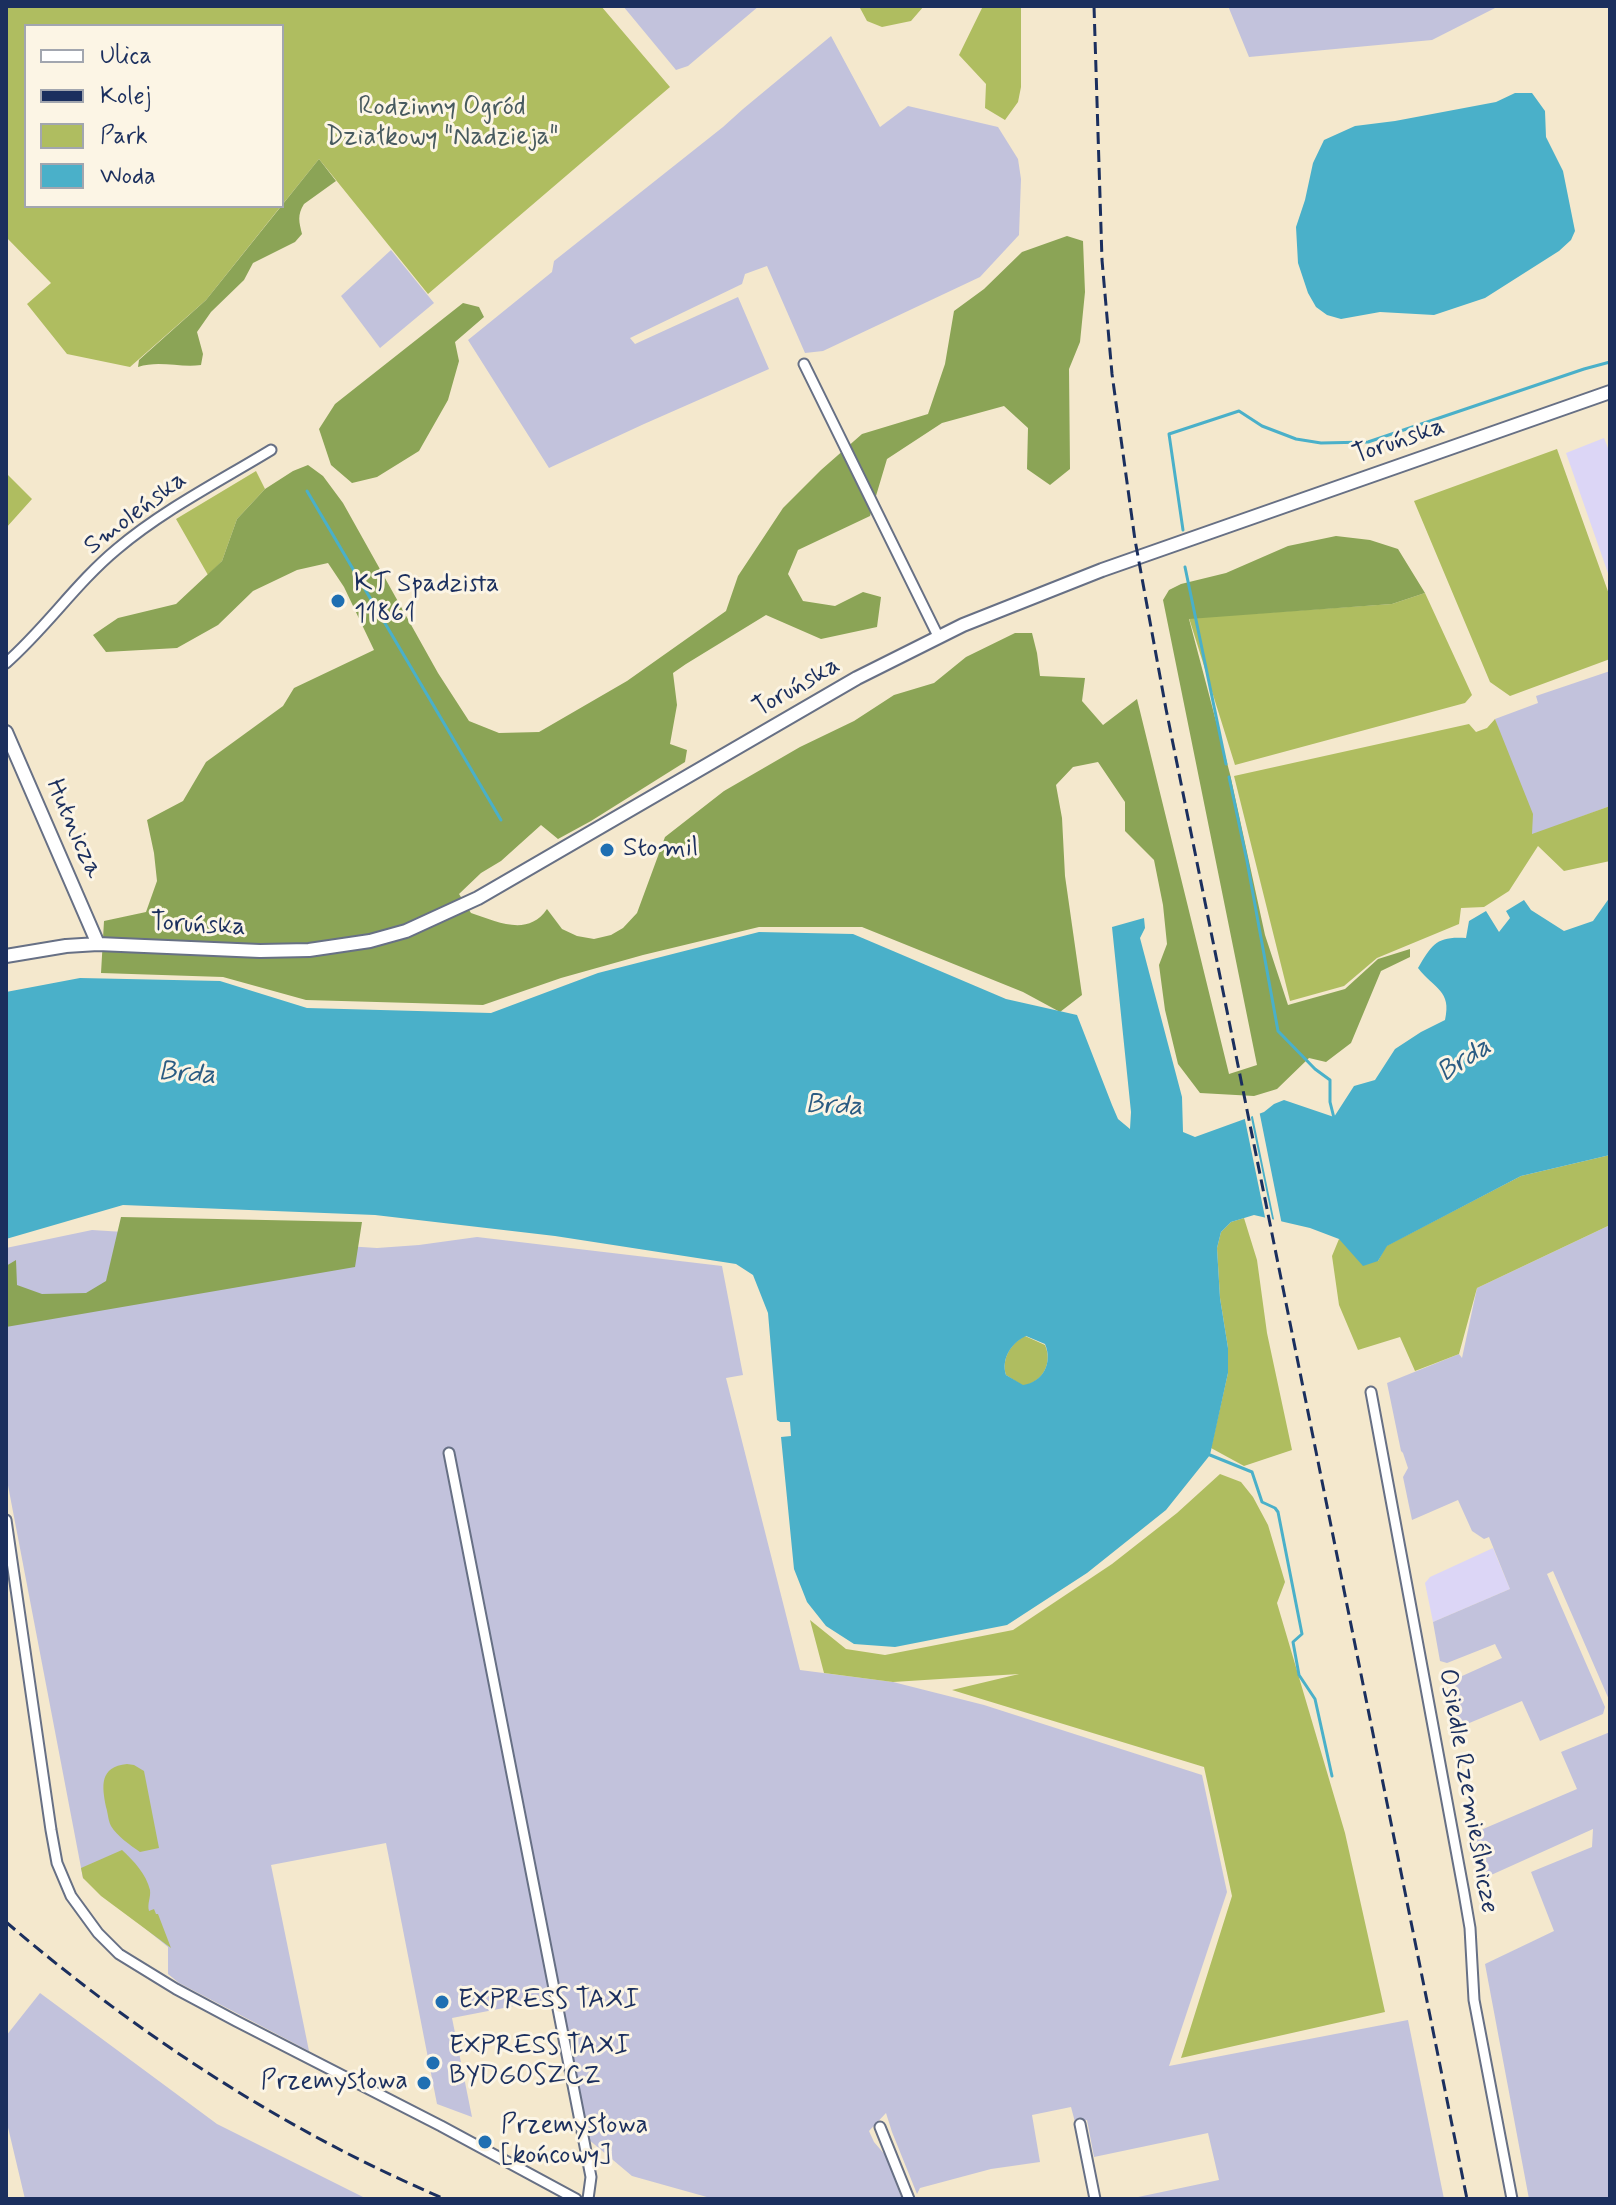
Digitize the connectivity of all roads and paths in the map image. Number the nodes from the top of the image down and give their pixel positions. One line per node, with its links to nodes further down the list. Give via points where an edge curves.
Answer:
1 (804, 364): 4 (street)
2 (1610, 392): 4 (street, Toruńska, via 1102,570)
3 (271, 450): 5 (street, Smoleńska, via 115,550)
4 (938, 636): 7 (street, Toruńska, via 478,898 406,931 309,950)
5 (6, 663)
6 (6, 732): 7 (street, Hutnicza)
7 (98, 944): 8 (street, Toruńska)
8 (6, 956)
9 (1371, 1392): 18 (street, Osiedle Rzemieślnicze, via 1464,1893 1474,2000)
10 (449, 1453): 15 (street, via 591,2177)
11 (6, 1520): 14 (street, via 57,1863 71,1896 98,1933 119,1954 176,1989)
12 (1080, 2124): 17 (street)
13 (880, 2127): 16 (street)
14 (576, 2199)
15 (588, 2199)
16 (909, 2199)
17 (1095, 2199)
18 (1512, 2199)

